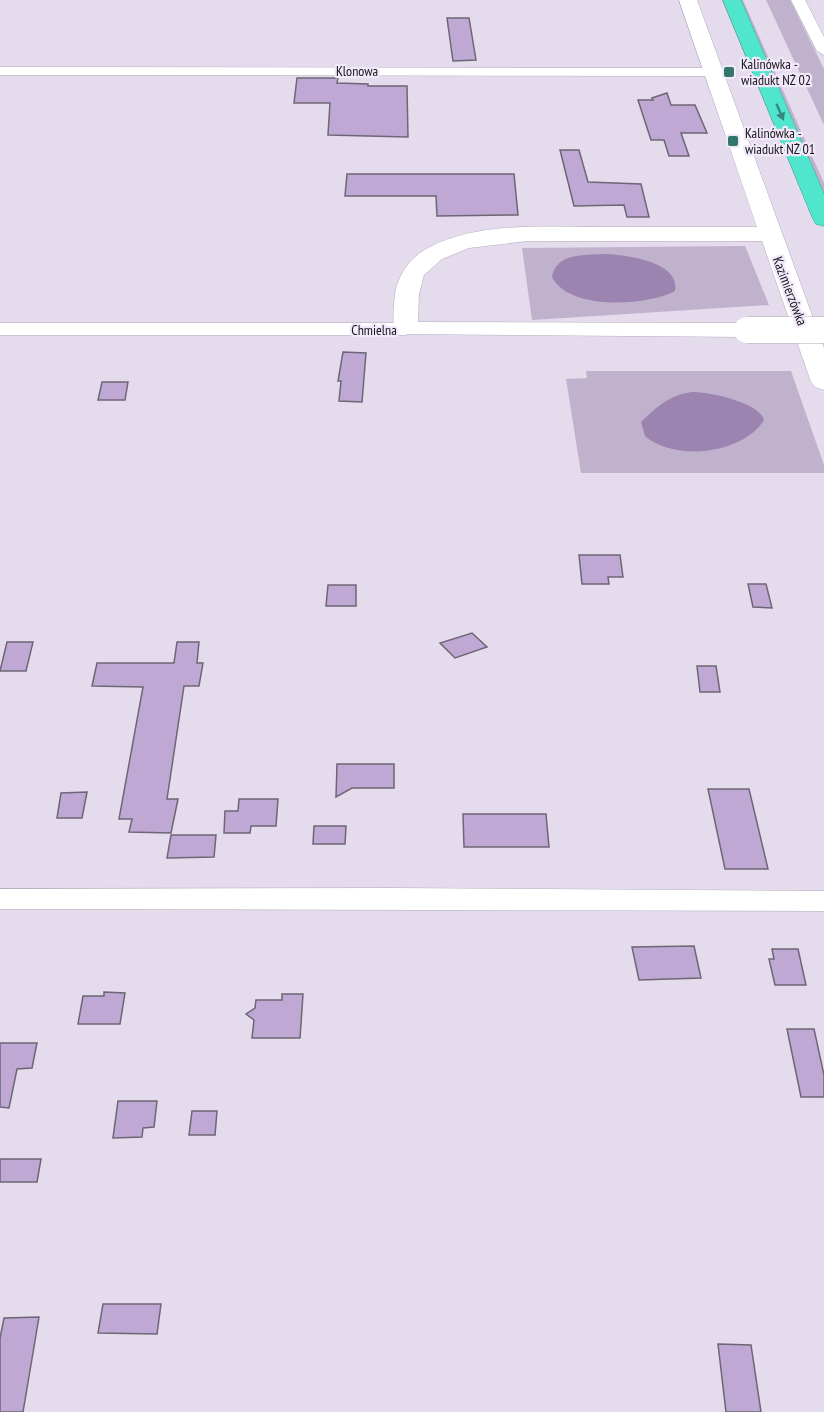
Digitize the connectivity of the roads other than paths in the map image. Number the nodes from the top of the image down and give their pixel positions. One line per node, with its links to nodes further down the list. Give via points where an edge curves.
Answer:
1 (688, 0): 6 (street, Kazimierzówka)
2 (732, 0): 7 (highway, one-way to 7)
3 (798, 0): 4 (street)
4 (824, 51)
5 (0, 71): 6 (street, Klonowa)
6 (714, 72): 8 (street, Kazimierzówka)
7 (824, 219)
8 (769, 234): 10 (street, via 528,234 461,243 433,255 412,276); 12 (street, Kazimierzówka)
9 (0, 329): 10 (street, Chmielna)
10 (406, 329): 11 (street, Chmielna, bridge)
11 (824, 330)
12 (824, 382)
13 (0, 899): 14 (street)
14 (824, 901)

